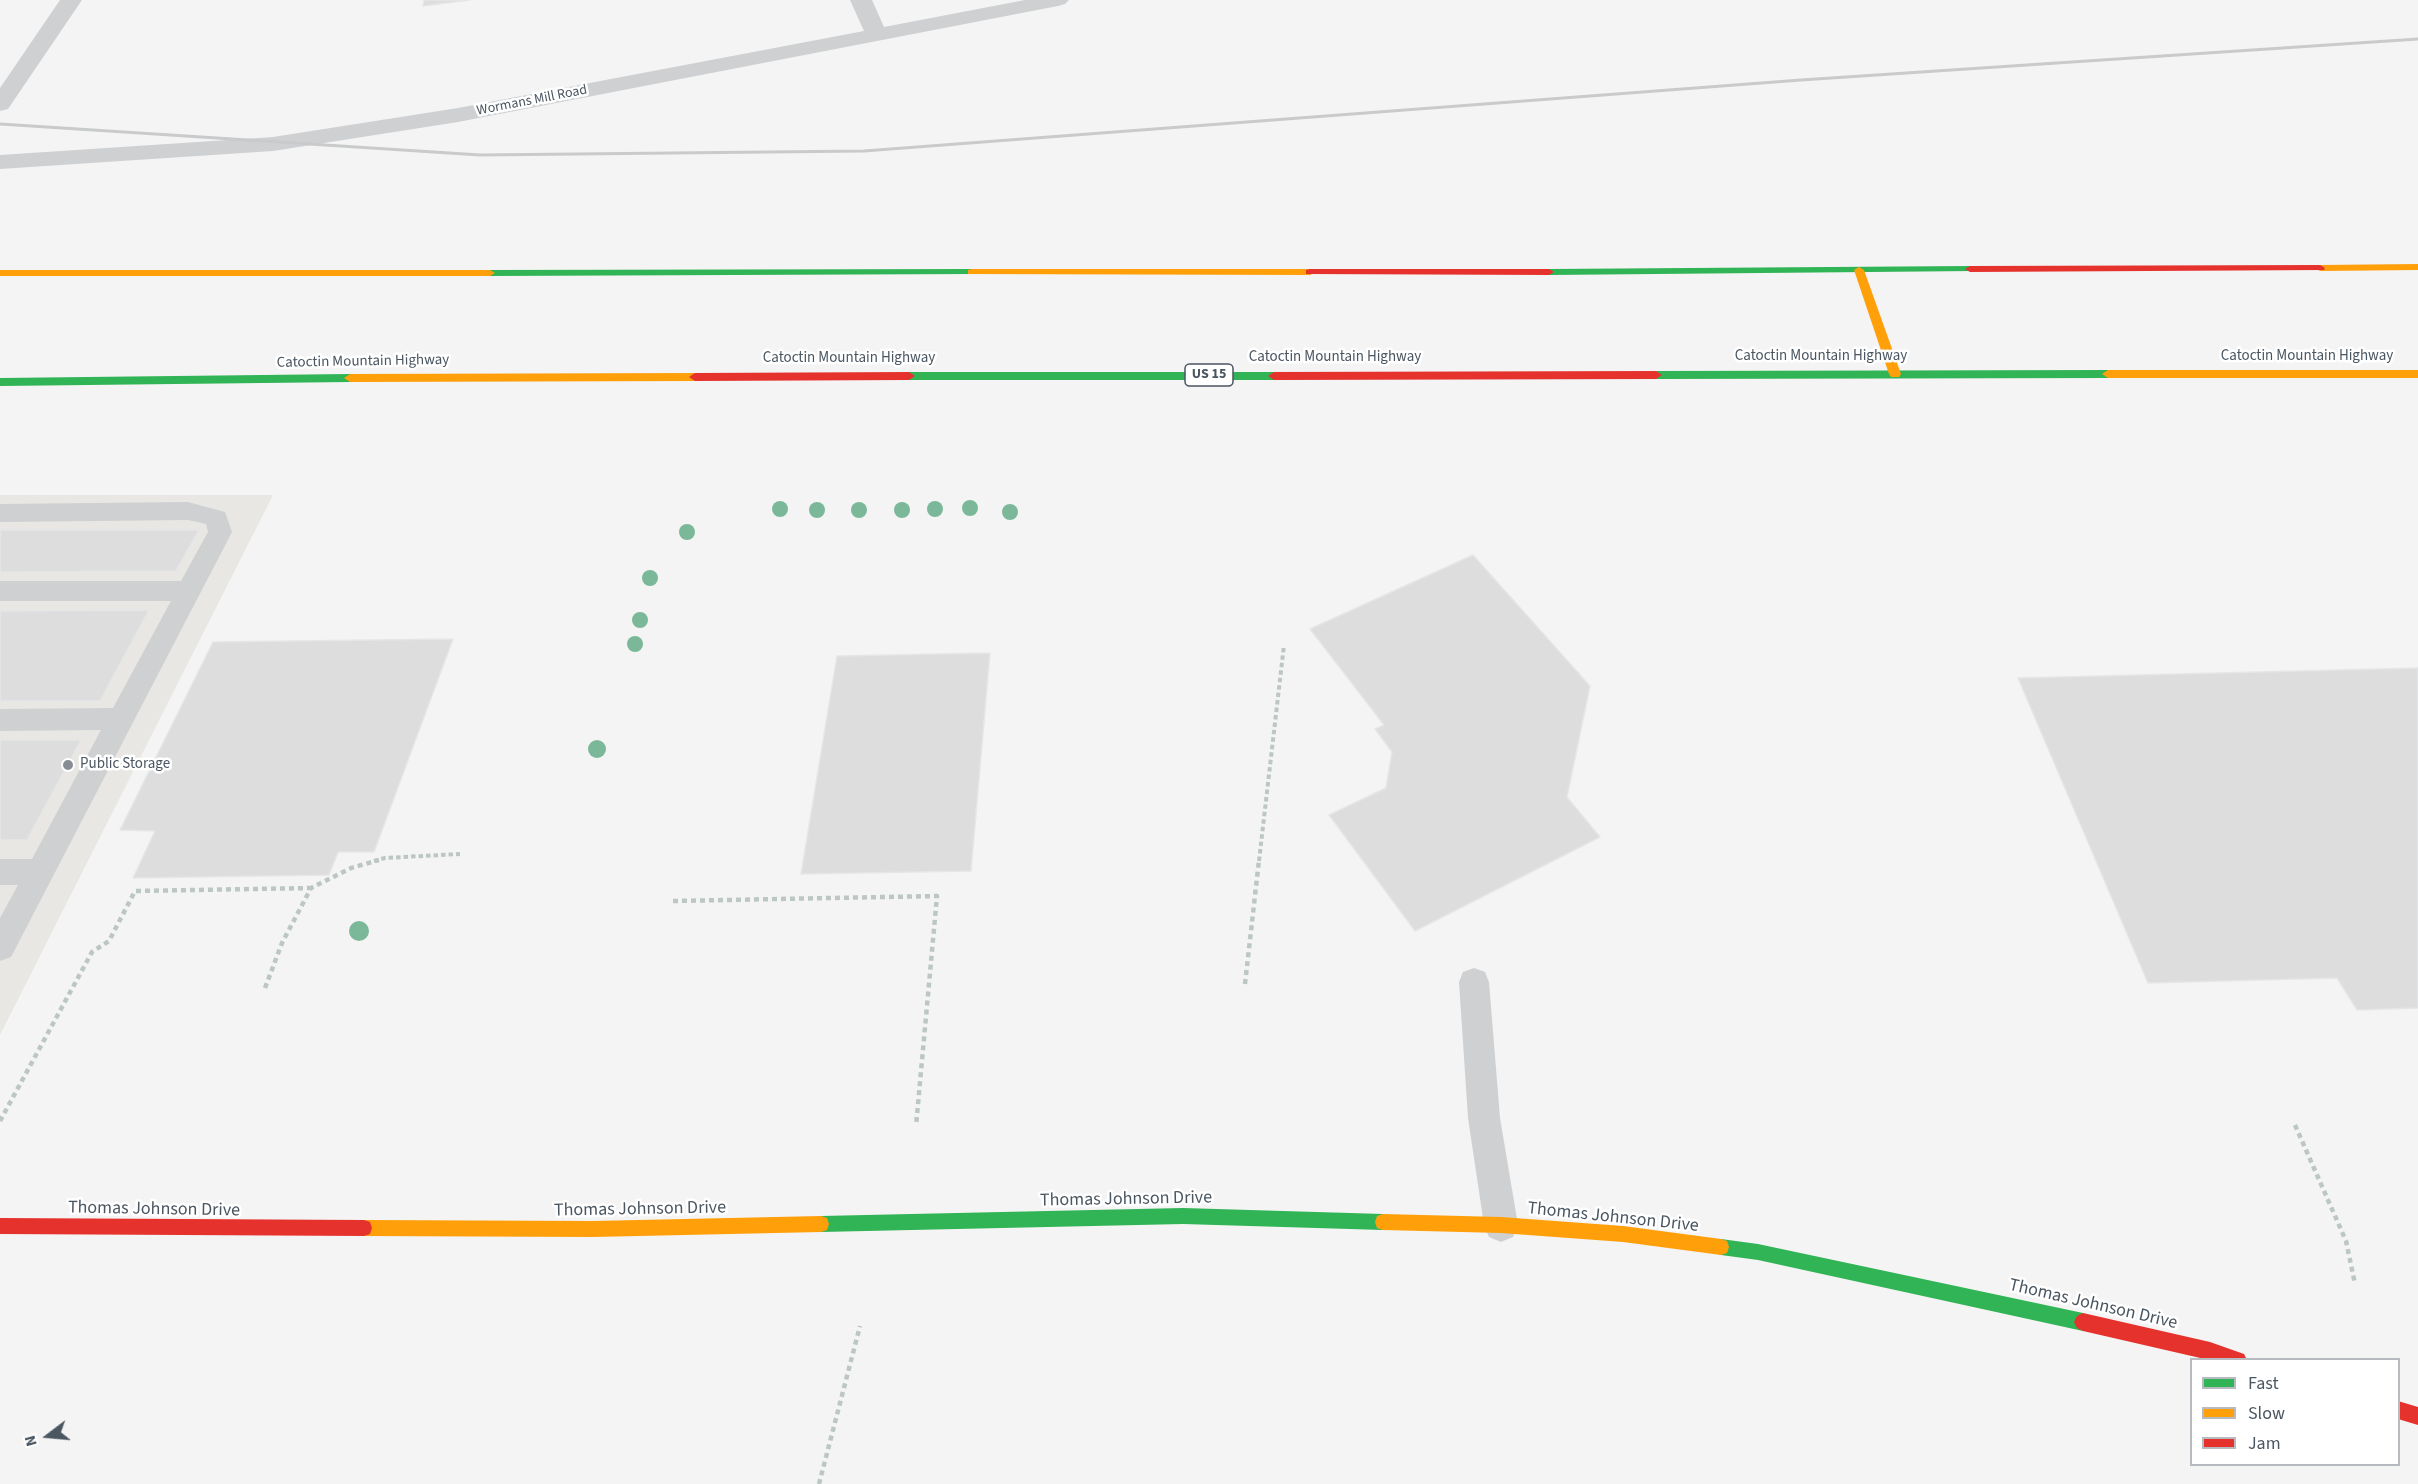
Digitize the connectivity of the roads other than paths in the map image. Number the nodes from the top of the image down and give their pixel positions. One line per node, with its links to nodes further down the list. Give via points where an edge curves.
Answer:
1 (71, 0): 5 (street)
2 (861, 0): 4 (street)
3 (1058, 0): 4 (street, Wormans Mill Road)
4 (876, 34): 6 (street, Wormans Mill Road, via 459,116 285,142)
5 (0, 104)
6 (0, 162)
7 (2418, 267): 8 (main road)
8 (1859, 270): 9 (main road); 10 (main road)
9 (0, 273)
10 (1896, 374): 11 (main road, Catoctin Mountain Highway / US 15); 12 (main road, Catoctin Mountain Highway / US 15, via 446,377)
11 (2418, 374)
12 (0, 382)
13 (0, 513): 15 (lane, via 188,511 216,518 220,532)
14 (0, 591): 15 (lane)
15 (189, 591): 16 (lane)
16 (120, 719): 17 (lane); 19 (lane)
17 (0, 720)
18 (0, 872): 19 (lane)
19 (40, 872): 20 (lane)
20 (0, 947)
21 (1474, 982): 22 (lane, via 1484,1118)
22 (1500, 1225): 23 (main road, Thomas Johnson Drive, via 1183,1216 593,1229); 24 (main road, Thomas Johnson Drive, via 1623,1234 1758,1252 1984,1299)
23 (0, 1226)
24 (2234, 1358)
25 (2400, 1411): 26 (main road)
26 (2418, 1416)

